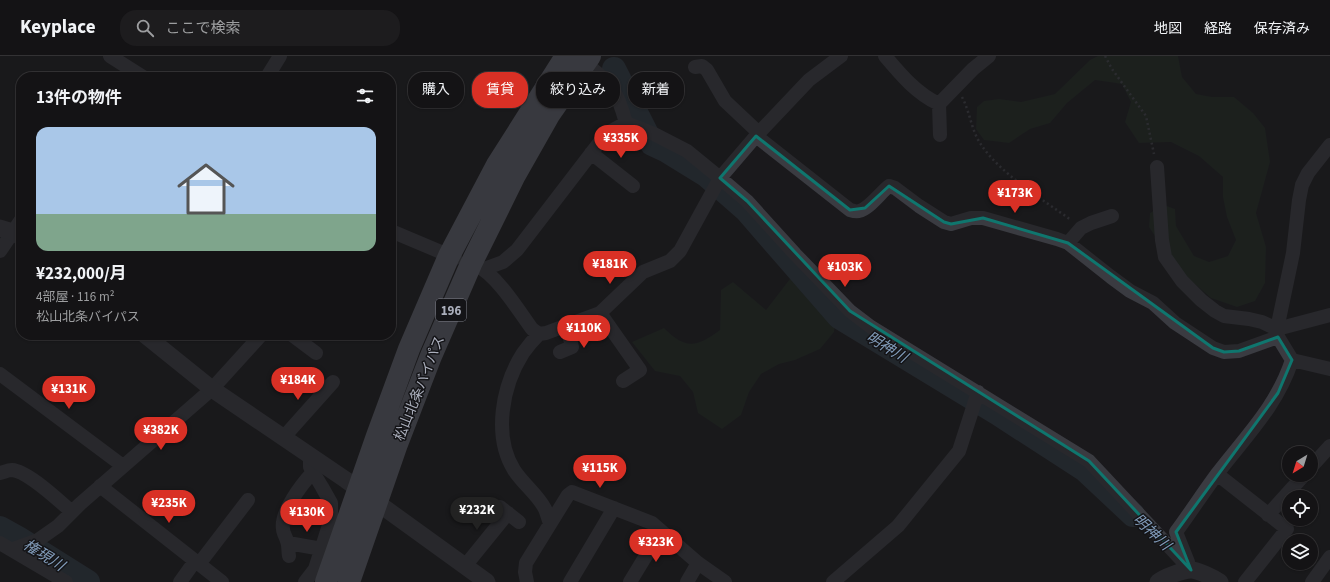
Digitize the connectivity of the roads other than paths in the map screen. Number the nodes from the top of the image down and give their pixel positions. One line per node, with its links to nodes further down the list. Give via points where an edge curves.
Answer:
1 (110, 56): 8 (street)
2 (280, 56): 9 (street)
3 (885, 56): 10 (street, via 913,87)
4 (989, 56): 10 (street, via 973,68)
5 (837, 57): 12 (street, via 809,80)
6 (580, 58): 11 (street, via 612,87); 24 (highway, 松山北条バイパス / 196, via 497,165); 25 (highway, 松山北条バイパス / 196, via 515,175)
7 (696, 67): 12 (street, via 702,66 707,70 725,101)
8 (125, 72)
9 (270, 72)
10 (939, 104): 13 (street)
11 (632, 126): 15 (street, via 606,134); 17 (street, via 687,151)
12 (757, 135): 17 (street); 22 (street, via 850,210 859,212 889,186 944,222 951,224 971,218 983,218)
13 (940, 135)
14 (1330, 145): 29 (street, via 1302,185 1293,253)
15 (591, 153): 18 (street); 25 (street, via 517,250 503,262)
16 (1157, 166): 29 (street, via 1165,257 1182,281 1201,300 1224,316 1262,322)
17 (720, 178): 26 (street, via 680,251 670,261 643,272); 42 (street, via 747,201 850,312)
18 (633, 186)
19 (1112, 216): 22 (street, via 1081,228)
20 (14, 229): 23 (street)
21 (396, 233): 24 (street)
22 (1068, 243): 29 (street, via 1130,291 1153,303 1175,323 1213,348 1224,352 1239,351)
23 (0, 251)
24 (449, 256): 25 (street); 52 (highway, 松山北条バイパス / 196, via 409,349)
25 (478, 267): 30 (street, via 500,285 532,329); 54 (highway, 松山北条バイパス / 196, via 431,356)
26 (600, 313): 28 (street); 39 (street, via 640,370)
27 (1330, 315): 29 (street)
28 (567, 326): 30 (street); 34 (street, via 572,347)
29 (1278, 333): 36 (street)
30 (539, 334): 59 (street, via 523,353 514,370 502,414 502,432 513,469 545,508)
31 (151, 340): 41 (street)
32 (256, 340): 41 (street)
33 (299, 340): 35 (street)
34 (560, 352)
35 (316, 353)
36 (1292, 360): 37 (street); 49 (street, via 1278,393 1261,419)
37 (1330, 369)
38 (0, 374): 47 (street)
39 (623, 381)
40 (332, 382): 43 (street)
41 (212, 389): 43 (street); 47 (street)
42 (978, 392): 68 (street, via 1089,461); 81 (street, via 959,451 898,526)
43 (283, 438): 46 (street)
44 (1330, 446): 45 (street)
45 (1318, 459)
46 (312, 464): 52 (street); 63 (street, via 331,503 331,519); 63 (street, via 287,511 283,529 288,550)
47 (123, 466): 51 (street)
48 (0, 473): 56 (street, via 11,470 23,474)
49 (1217, 474): 58 (street); 68 (street, via 1176,532)
50 (1298, 482): 58 (street)
51 (100, 486): 56 (street); 65 (street)
52 (359, 490): 54 (street); 73 (highway, 松山北条バイパス / 196)
53 (248, 500): 65 (street)
54 (377, 502): 67 (street); 74 (highway, 松山北条バイパス / 196)
55 (614, 508): 59 (street, via 572,492); 60 (street, via 652,523); 77 (street)
56 (72, 512): 62 (street, via 38,540)
57 (509, 514): 67 (street)
58 (1268, 515): 84 (street, via 1287,529)
59 (550, 523): 76 (street, via 526,563 524,572)
60 (661, 531): 66 (street); 78 (street)
61 (0, 543): 62 (street)
62 (16, 548): 69 (street)
63 (322, 549): 72 (street, via 315,569)
64 (1330, 557): 85 (street)
65 (197, 563): 70 (street); 71 (street)
66 (698, 563): 79 (street); 80 (street)
67 (465, 566): 75 (street)
68 (1191, 570): 82 (street, via 1164,577); 83 (street)
69 (66, 582)
70 (180, 582)
71 (222, 582)
72 (305, 582)
73 (326, 582)
74 (349, 582)
75 (487, 582)
76 (527, 582)
77 (570, 582)
78 (630, 582)
79 (686, 582)
80 (725, 582)
81 (833, 582)
82 (1158, 582)
83 (1220, 582)
84 (1245, 582)
85 (1312, 582)

